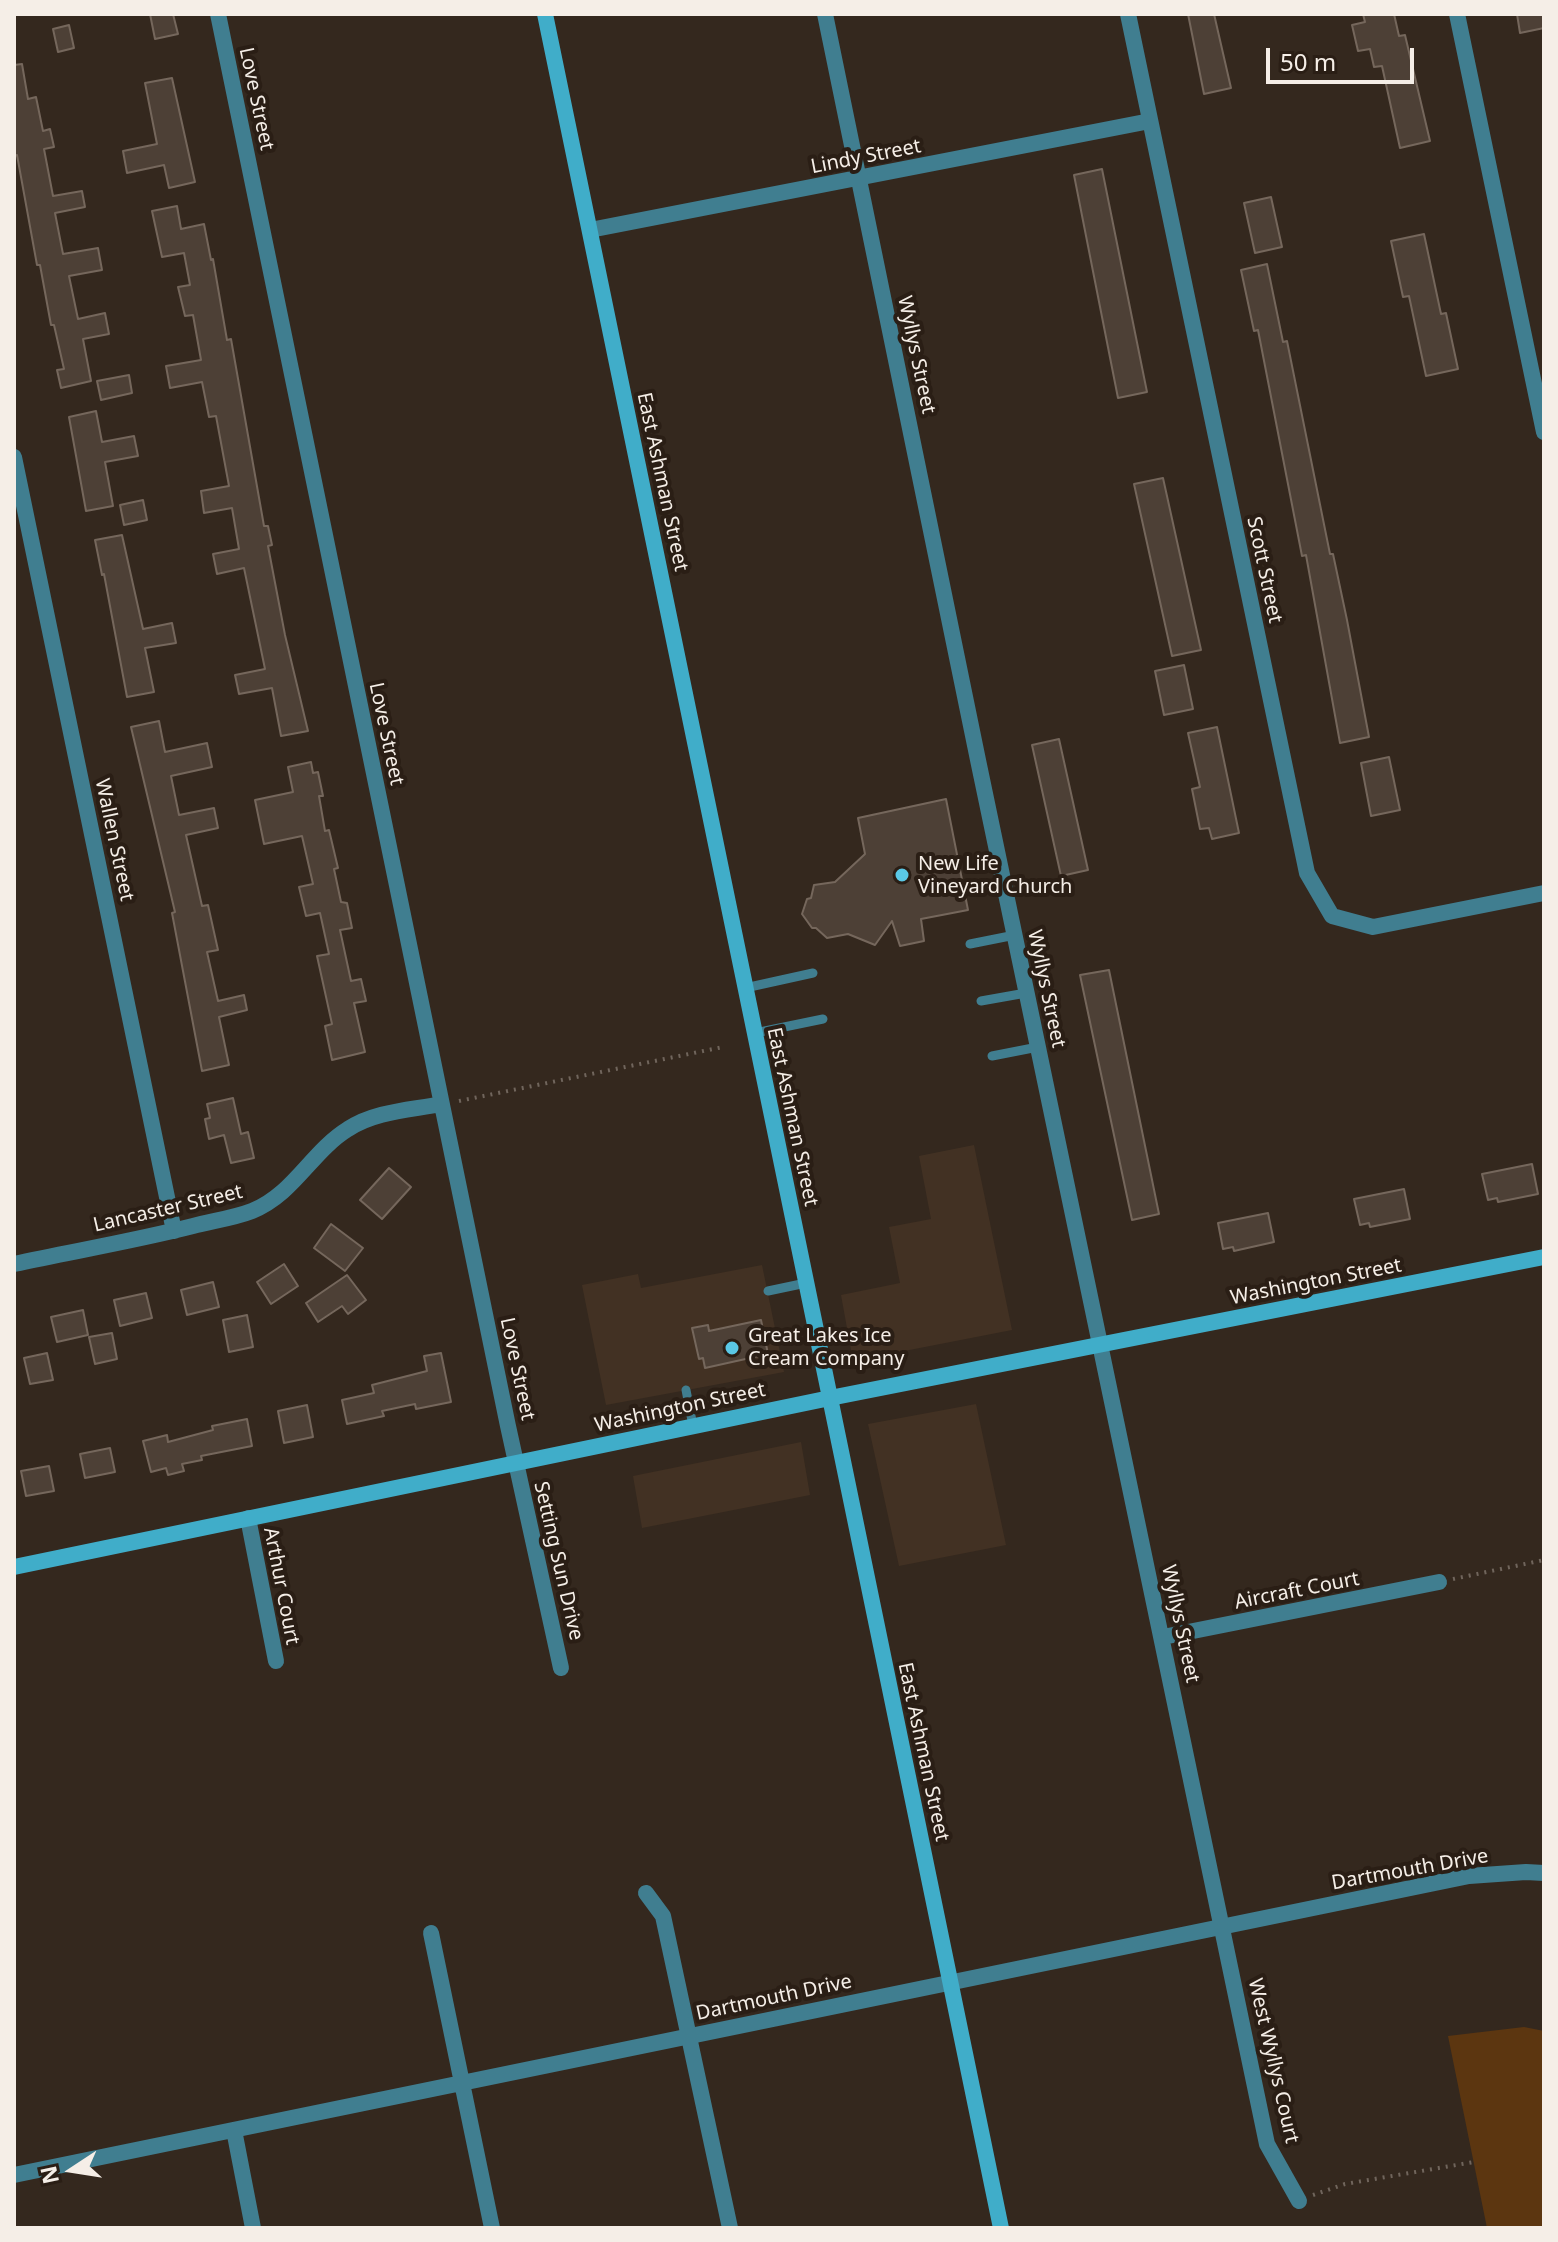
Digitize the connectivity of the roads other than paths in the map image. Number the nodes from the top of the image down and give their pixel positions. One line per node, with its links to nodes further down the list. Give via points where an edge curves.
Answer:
1 (218, 14): 22 (street, Love Street)
2 (545, 14): 8 (street, East Ashman Street)
3 (825, 14): 7 (street, Wyllys Street)
4 (1128, 14): 6 (street, Scott Street)
5 (1457, 14): 9 (street)
6 (1150, 121): 7 (street, Lindy Street); 11 (street, Scott Street, via 1307,873 1332,916 1373,927)
7 (860, 179): 8 (street, Lindy Street); 12 (street, Wyllys Street)
8 (590, 230): 15 (street, East Ashman Street)
9 (1544, 432)
10 (14, 457): 23 (street, Wallen Street)
11 (1544, 893)
12 (1015, 935): 13 (lane); 16 (street, Wyllys Street)
13 (970, 944)
14 (813, 973): 15 (lane)
15 (745, 988): 19 (street, East Ashman Street)
16 (1026, 993): 17 (lane); 20 (street, Wyllys Street)
17 (981, 1001)
18 (823, 1019): 19 (lane)
19 (755, 1033): 26 (street, East Ashman Street)
20 (1038, 1047): 21 (lane); 28 (street, Wyllys Street)
21 (992, 1056)
22 (441, 1104): 23 (street, Lancaster Street, via 368,1118 332,1141 272,1201 250,1212); 32 (street, Love Street)
23 (174, 1231): 25 (street, Lancaster Street)
24 (1544, 1257): 28 (street, Washington Street)
25 (14, 1264)
26 (806, 1283): 27 (lane); 30 (street, East Ashman Street)
27 (768, 1291)
28 (1101, 1345): 30 (street, Washington Street); 36 (street, Wyllys Street)
29 (686, 1390): 31 (lane)
30 (830, 1398): 31 (street, Washington Street); 43 (street, East Ashman Street)
31 (693, 1426): 32 (street, Washington Street)
32 (516, 1462): 33 (street, Washington Street); 38 (street, Setting Sun Drive)
33 (248, 1518): 34 (street, Washington Street); 37 (street, Arthur Court)
34 (14, 1567)
35 (1439, 1582): 36 (street, Aircraft Court)
36 (1163, 1637): 41 (street, Wyllys Street)
37 (276, 1661)
38 (561, 1668)
39 (1544, 1873): 41 (street, Dartmouth Drive, via 1469,1876)
40 (646, 1893): 44 (street, via 663,1916)
41 (1222, 1925): 43 (street, Dartmouth Drive); 48 (street, West Wyllys Court, via 1267,2144)
42 (431, 1933): 45 (street)
43 (950, 1982): 44 (street, Dartmouth Drive); 52 (street, East Ashman Street)
44 (690, 2037): 45 (street, Dartmouth Drive); 51 (street)
45 (461, 2082): 46 (street, Dartmouth Drive); 50 (street)
46 (234, 2130): 47 (street, Dartmouth Drive); 49 (street)
47 (14, 2175)
48 (1299, 2201)
49 (253, 2228)
50 (492, 2228)
51 (730, 2228)
52 (1001, 2228)

